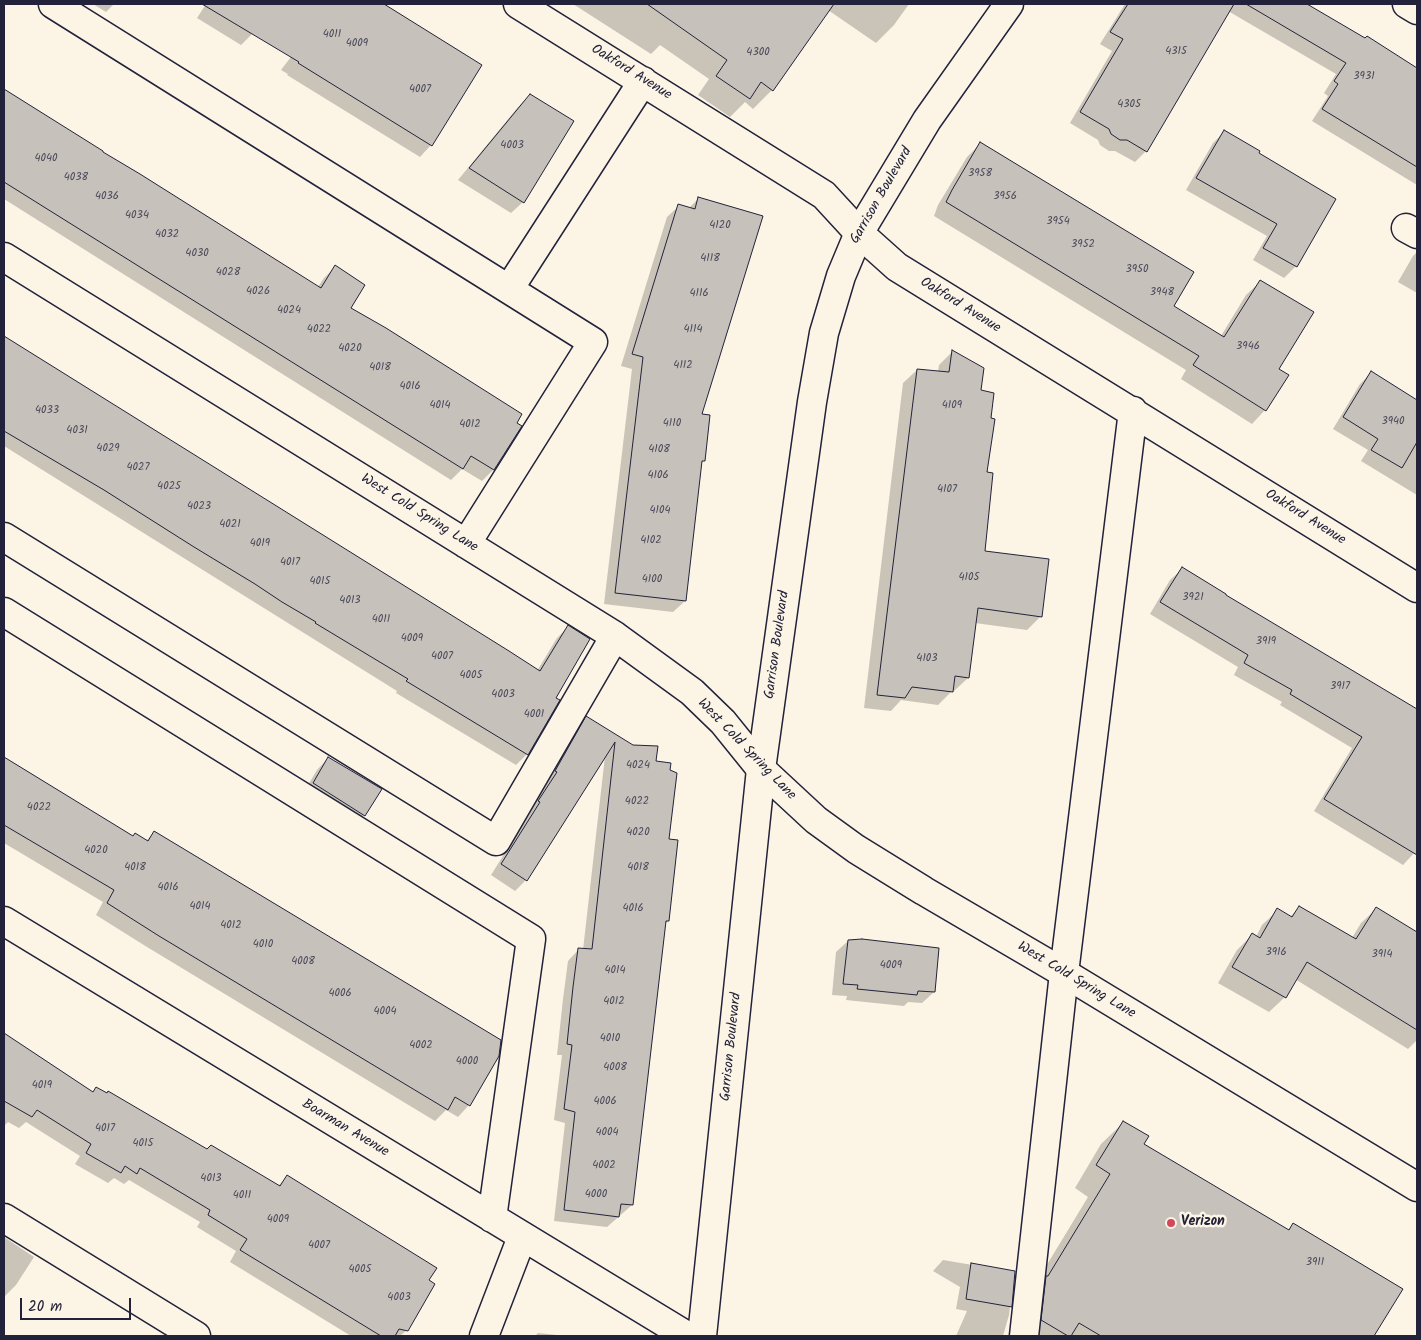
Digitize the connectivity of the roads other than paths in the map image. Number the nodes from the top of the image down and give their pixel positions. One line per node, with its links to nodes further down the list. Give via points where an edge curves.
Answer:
1 (53, 4): 9 (street)
2 (518, 4): 6 (street, Oakford Avenue)
3 (1009, 4): 7 (street, Garrison Boulevard, via 927,120)
4 (1407, 4): 5 (street)
5 (1417, 10)
6 (643, 81): 7 (street, Oakford Avenue, via 824,195); 9 (street)
7 (859, 232): 10 (street, Oakford Avenue, via 897,267); 16 (street, Garrison Boulevard, via 841,276 824,333)
8 (4, 257): 12 (street, West Cold Spring Lane)
9 (509, 289): 12 (street, via 593,342)
10 (1133, 411): 13 (street, Oakford Avenue); 18 (street)
11 (4, 536): 15 (street, via 496,840)
12 (466, 544): 15 (street, West Cold Spring Lane)
13 (1417, 588)
14 (4, 612): 21 (street, via 531,938)
15 (615, 636): 16 (street, West Cold Spring Lane, via 692,692 723,722)
16 (761, 769): 18 (street, West Cold Spring Lane, via 816,820 856,849); 26 (street, Garrison Boulevard)
17 (4, 921): 21 (street, Boarman Avenue)
18 (1064, 972): 19 (street, West Cold Spring Lane); 27 (street)
19 (1417, 1187)
20 (4, 1218): 23 (street)
21 (492, 1218): 22 (street, Boarman Avenue)
22 (522, 1237): 24 (street); 25 (street, Boarman Avenue)
23 (196, 1336)
24 (484, 1336)
25 (686, 1336)
26 (702, 1336)
27 (1024, 1336)

